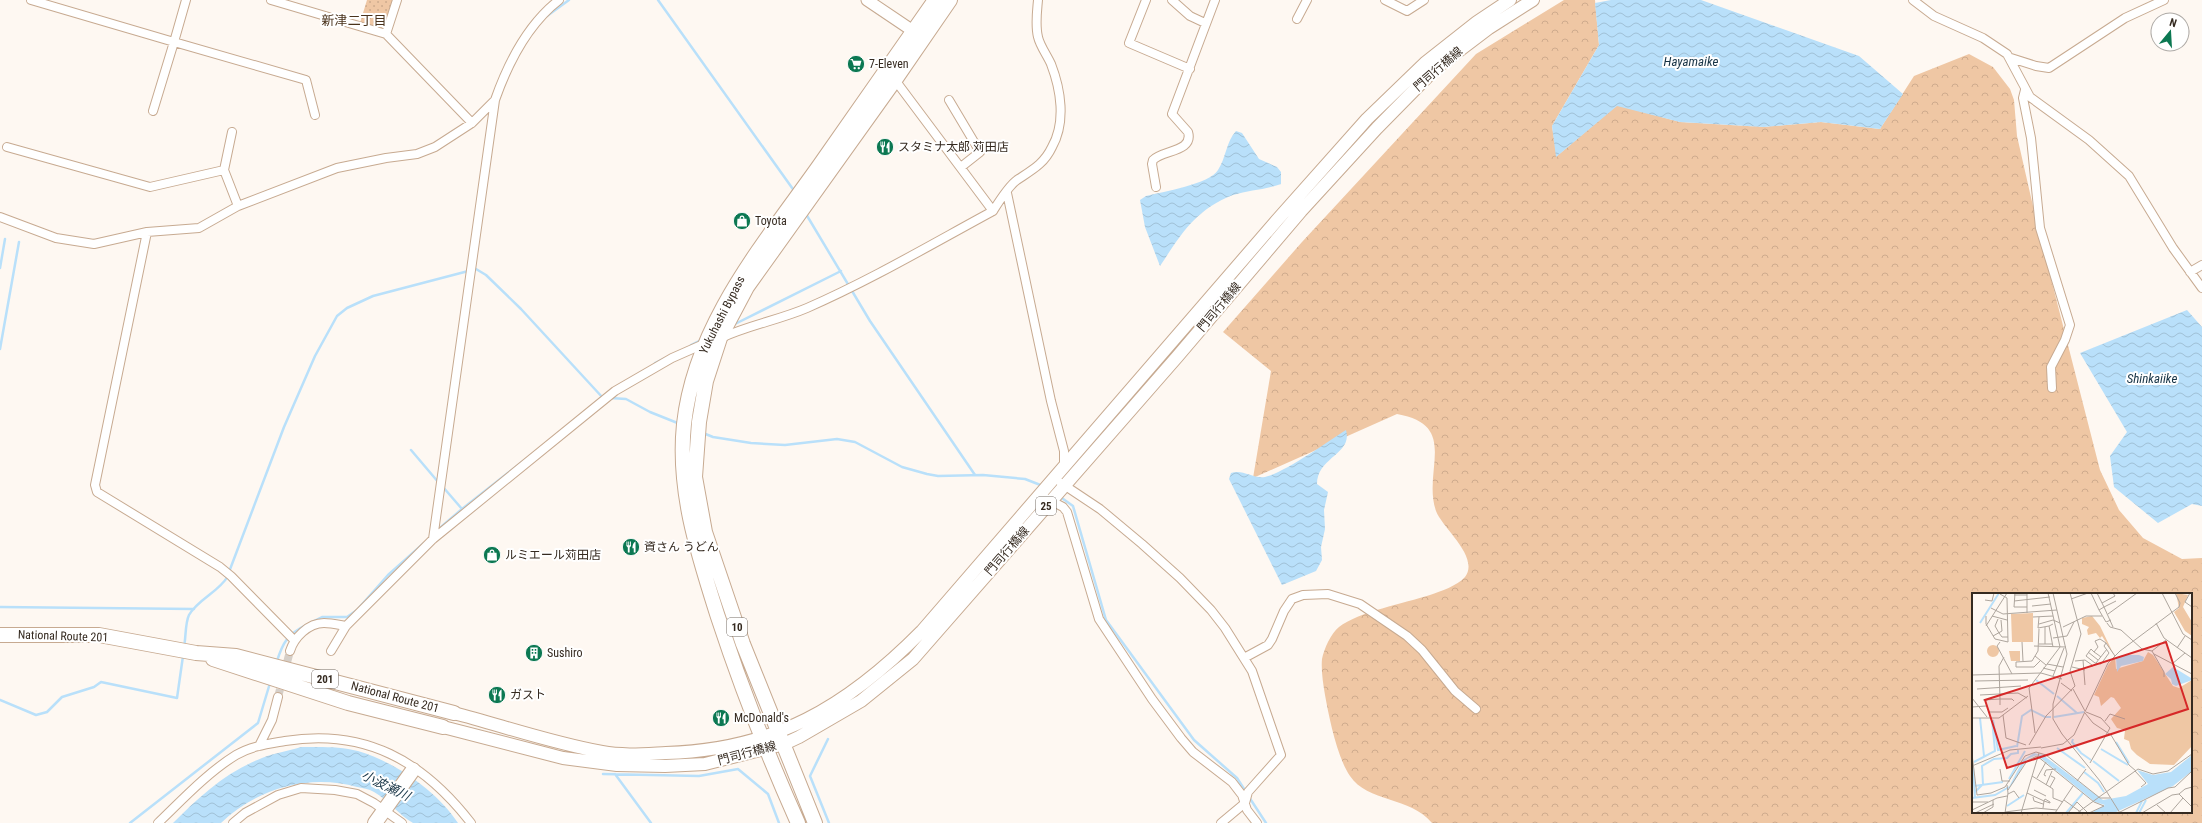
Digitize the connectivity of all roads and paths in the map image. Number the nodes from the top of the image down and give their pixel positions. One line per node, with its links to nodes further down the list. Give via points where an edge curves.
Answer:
1 (31, 0): 24 (street)
2 (186, 0): 24 (street)
3 (271, 0): 22 (street)
4 (397, 0): 22 (street)
5 (559, 0): 29 (street, via 545,10 532,25 501,82)
6 (867, 0): 23 (main road)
7 (935, 0): 23 (highway, 10)
8 (950, 0): 23 (highway, 10)
9 (1038, 0): 39 (street, via 1038,39 1055,77 1061,124 1044,161 1016,181)
10 (1146, 0): 26 (street, via 1129,43)
11 (1172, 0): 21 (street, via 1190,16)
12 (1215, 0): 21 (street)
13 (1307, 0): 20 (street)
14 (1385, 0): 15 (street, via 1407,11)
15 (1424, 0)
16 (1510, 0): 50 (main road, 門司行橋線 / 25, via 1425,63 1368,119)
17 (1533, 0): 51 (main road, 門司行橋線 / 25, via 1489,28 1435,69 1411,93)
18 (1913, 0): 25 (street, via 1934,16 1984,38)
19 (2164, 0): 25 (street, via 2125,18 2049,68)
20 (1297, 19)
21 (1205, 23): 26 (street)
22 (386, 34): 33 (street)
23 (918, 34): 27 (highway, Yukuhashi Bypass / 10); 48 (highway, Yukuhashi Bypass / 10, via 738,280)
24 (174, 42): 31 (street); 32 (street, via 306,80)
25 (2011, 58): 28 (street)
26 (1190, 69): 38 (street, via 1172,114 1188,132 1188,140 1183,146 1153,160)
27 (895, 80): 36 (street); 47 (highway, Yukuhashi Bypass / 10, via 747,287)
28 (2025, 90): 45 (street, via 2034,100 2089,140 2129,176); 49 (street, via 2023,98 2031,138 2040,228 2070,325 2051,367)
29 (495, 100): 33 (street); 53 (street)
30 (949, 100): 36 (street, via 980,152)
31 (153, 111)
32 (315, 115)
33 (472, 123): 40 (street, via 435,147 417,154 337,168)
34 (232, 132): 37 (street)
35 (7, 147): 37 (street, via 150,187)
36 (961, 167): 41 (street)
37 (224, 170): 40 (street)
38 (1156, 186)
39 (1007, 193): 41 (street); 50 (street, via 1064,451)
40 (238, 206): 43 (street, via 199,228)
41 (993, 211): 47 (street, via 838,293 789,315)
42 (0, 217): 43 (street, via 41,233 82,243 107,241)
43 (147, 232): 56 (street, via 95,486 97,492 220,567)
44 (2202, 265): 45 (street)
45 (2190, 272): 46 (street)
46 (2202, 288)
47 (720, 338): 48 (street); 65 (highway, Yukuhashi Bypass / 10, via 706,381 698,422 695,477 705,532 716,569 743,644)
48 (704, 344): 53 (street, via 672,358 615,391); 66 (highway, Yukuhashi Bypass / 10, via 690,389 684,422 684,480 687,506 701,563)
49 (2052, 388)
50 (1064, 467): 51 (main road, 門司行橋線 / 25)
51 (1060, 482): 52 (main road, 門司行橋線 / 25); 60 (street, via 1100,509 1180,578 1220,622)
52 (1045, 498): 65 (main road, 門司行橋線 / 25, via 894,660 838,702); 69 (street, via 1063,507 1067,512 1099,619 1109,637 1181,738 1194,752 1232,782)
53 (433, 539): 54 (street)
54 (346, 626): 56 (street, via 324,623 311,626); 57 (street)
55 (0, 635): 59 (highway, National Route 201 / 201, via 98,635)
56 (294, 640): 58 (street)
57 (331, 650)
58 (290, 651)
59 (196, 653): 63 (highway, National Route 201 / 201, via 236,656 268,663); 64 (highway, National Route 201 / 201, via 348,702)
60 (1244, 658): 62 (street, via 1268,645 1292,599 1303,595 1328,594 1360,604 1407,636 1422,650 1455,691); 69 (street, via 1252,671 1281,755 1248,792)
61 (278, 696): 67 (street, via 272,720)
62 (1476, 708)
63 (454, 713): 66 (main road, 門司行橋線 / 25, via 567,746 604,752 687,753)
64 (444, 727): 66 (main road, 門司行橋線 / 25, via 563,758 617,765 705,764)
65 (782, 738): 66 (main road, 門司行橋線 / 25); 77 (highway, Yukuhashi Bypass / 10)
66 (763, 744): 76 (highway, Yukuhashi Bypass / 10)
67 (259, 746): 71 (street, via 237,755 210,774); 75 (street, via 297,739 328,738 355,741 378,748 415,767 454,802)
68 (413, 770): 70 (highway)
69 (1245, 803): 78 (street); 79 (street)
70 (385, 809): 72 (street, via 357,794 301,788 278,795 245,813); 73 (highway); 74 (street)
71 (158, 823)
72 (233, 823)
73 (375, 823)
74 (402, 823)
75 (471, 823)
76 (798, 823)
77 (815, 823)
78 (1221, 823)
79 (1257, 823)

